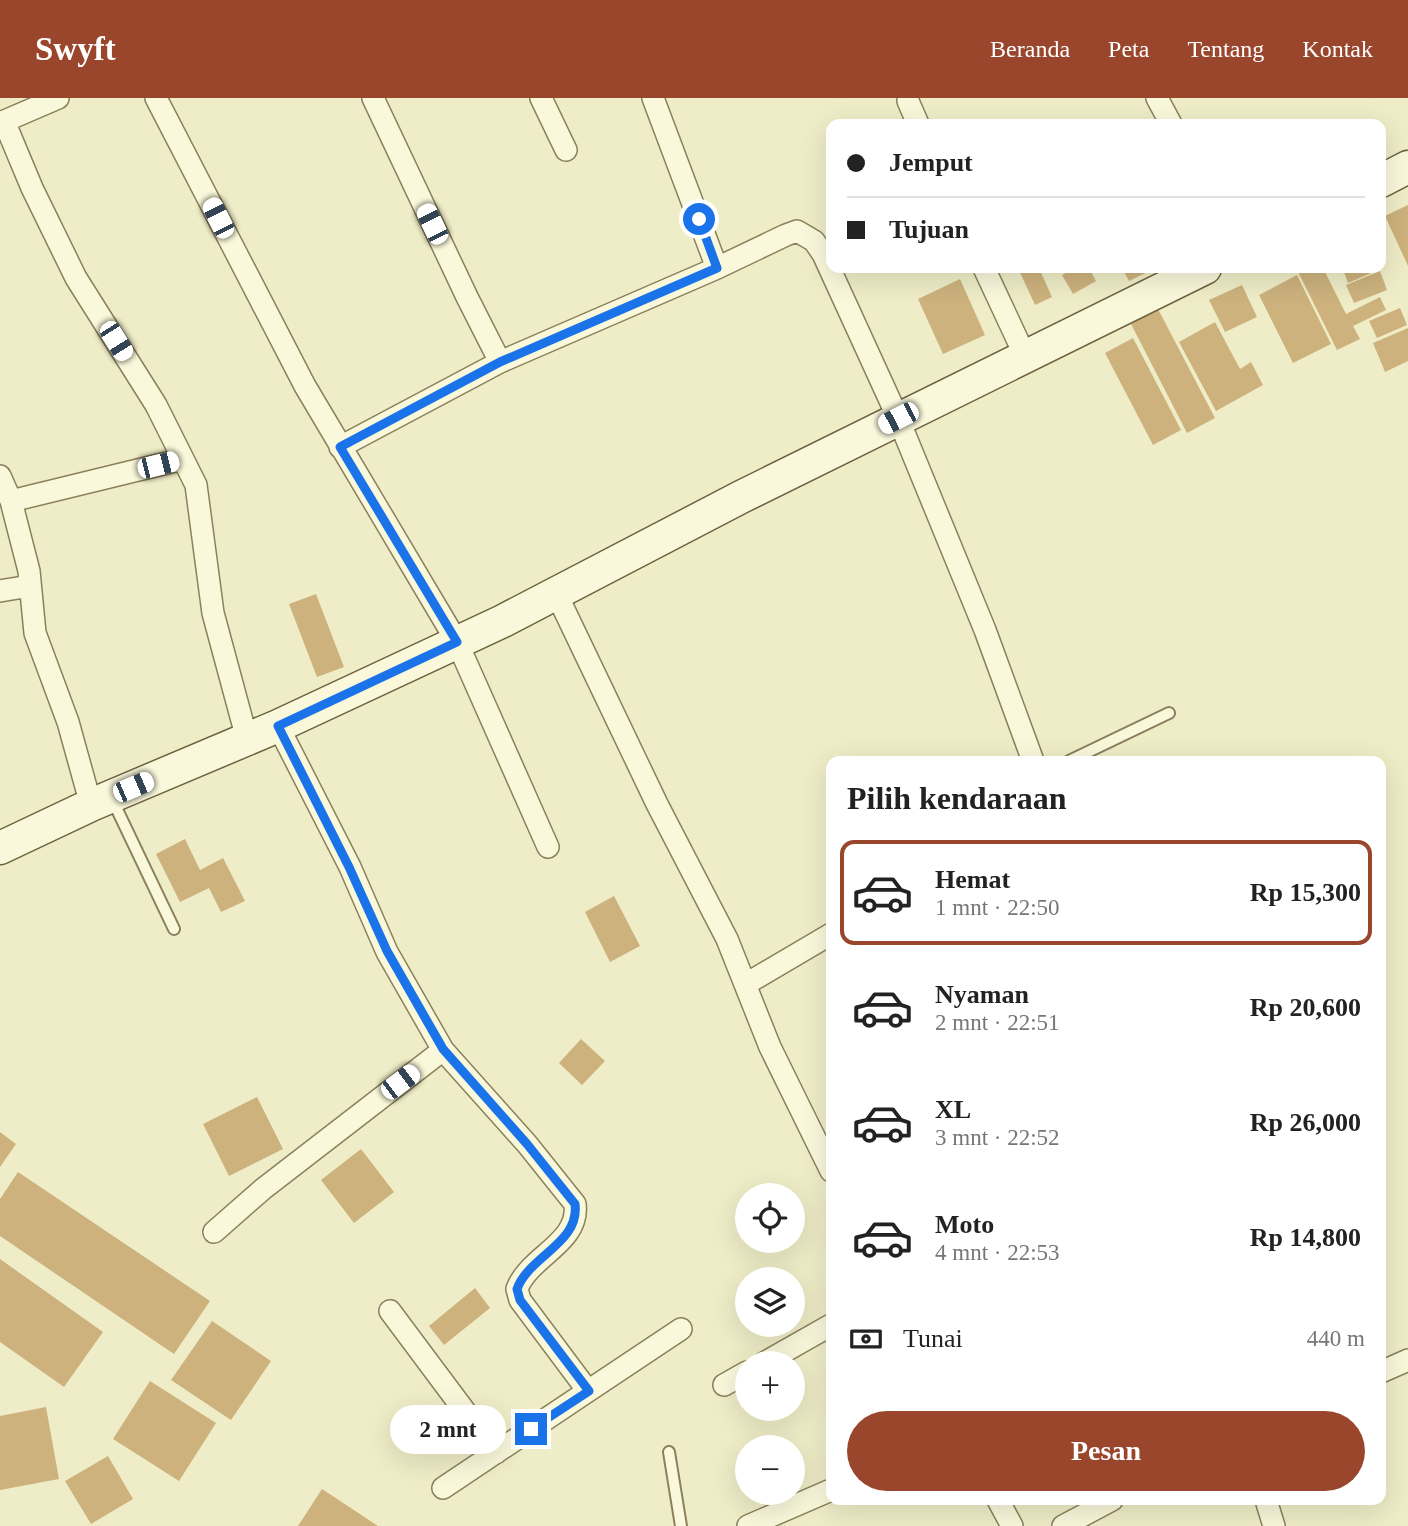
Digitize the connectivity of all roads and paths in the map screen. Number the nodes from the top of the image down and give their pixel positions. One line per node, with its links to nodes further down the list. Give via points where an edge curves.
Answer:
1 (58, 98): 8 (street)
2 (156, 98): 22 (street)
3 (373, 98): 20 (street)
4 (541, 98): 11 (street)
5 (653, 98): 15 (street)
6 (1157, 98): 10 (street)
7 (908, 102): 9 (street)
8 (10, 114): 23 (street, via 33,188 76,278 156,405)
9 (916, 119)
10 (1168, 119)
11 (566, 150)
12 (1408, 167): 13 (street)
13 (1386, 178)
14 (826, 261): 15 (street, via 814,241 797,231)
15 (717, 268): 20 (street)
16 (832, 273): 21 (street)
17 (986, 273): 19 (street)
18 (1195, 273): 19 (street)
19 (1025, 356): 21 (street)
20 (500, 362): 22 (street)
21 (898, 418): 28 (street); 33 (street)
22 (340, 447): 29 (street)
23 (183, 459): 25 (street); 32 (street, via 196,485 213,613)
24 (0, 476): 25 (street)
25 (11, 501): 26 (street)
26 (30, 586): 27 (street); 35 (street, via 35,633)
27 (0, 591)
28 (557, 595): 29 (street); 40 (street)
29 (457, 642): 31 (street); 36 (street)
30 (1169, 713): 34 (lane)
31 (278, 726): 32 (street); 41 (street, via 387,951)
32 (247, 739): 35 (street)
33 (1031, 756)
34 (1079, 756)
35 (101, 801): 37 (street); 38 (lane)
36 (548, 847)
37 (0, 848)
38 (174, 929)
39 (826, 936): 40 (street)
40 (746, 985): 42 (street)
41 (443, 1049): 43 (street, via 273,1180); 52 (street, via 575,1204 571,1229 530,1268 517,1289 520,1300)
42 (826, 1161)
43 (214, 1232)
44 (390, 1311): 53 (street)
45 (826, 1328): 47 (street)
46 (681, 1329): 52 (street)
47 (785, 1351)
48 (1408, 1360): 49 (street)
49 (1386, 1370)
50 (735, 1379): 51 (street)
51 (724, 1385)
52 (589, 1391): 53 (street)
53 (496, 1452): 55 (street)
54 (669, 1452): 60 (lane)
55 (443, 1488)
56 (826, 1492): 61 (street)
57 (1002, 1505): 62 (street)
58 (1103, 1505): 63 (street)
59 (1268, 1505): 64 (street)
60 (681, 1526)
61 (748, 1526)
62 (1012, 1526)
63 (1063, 1526)
64 (1274, 1526)

